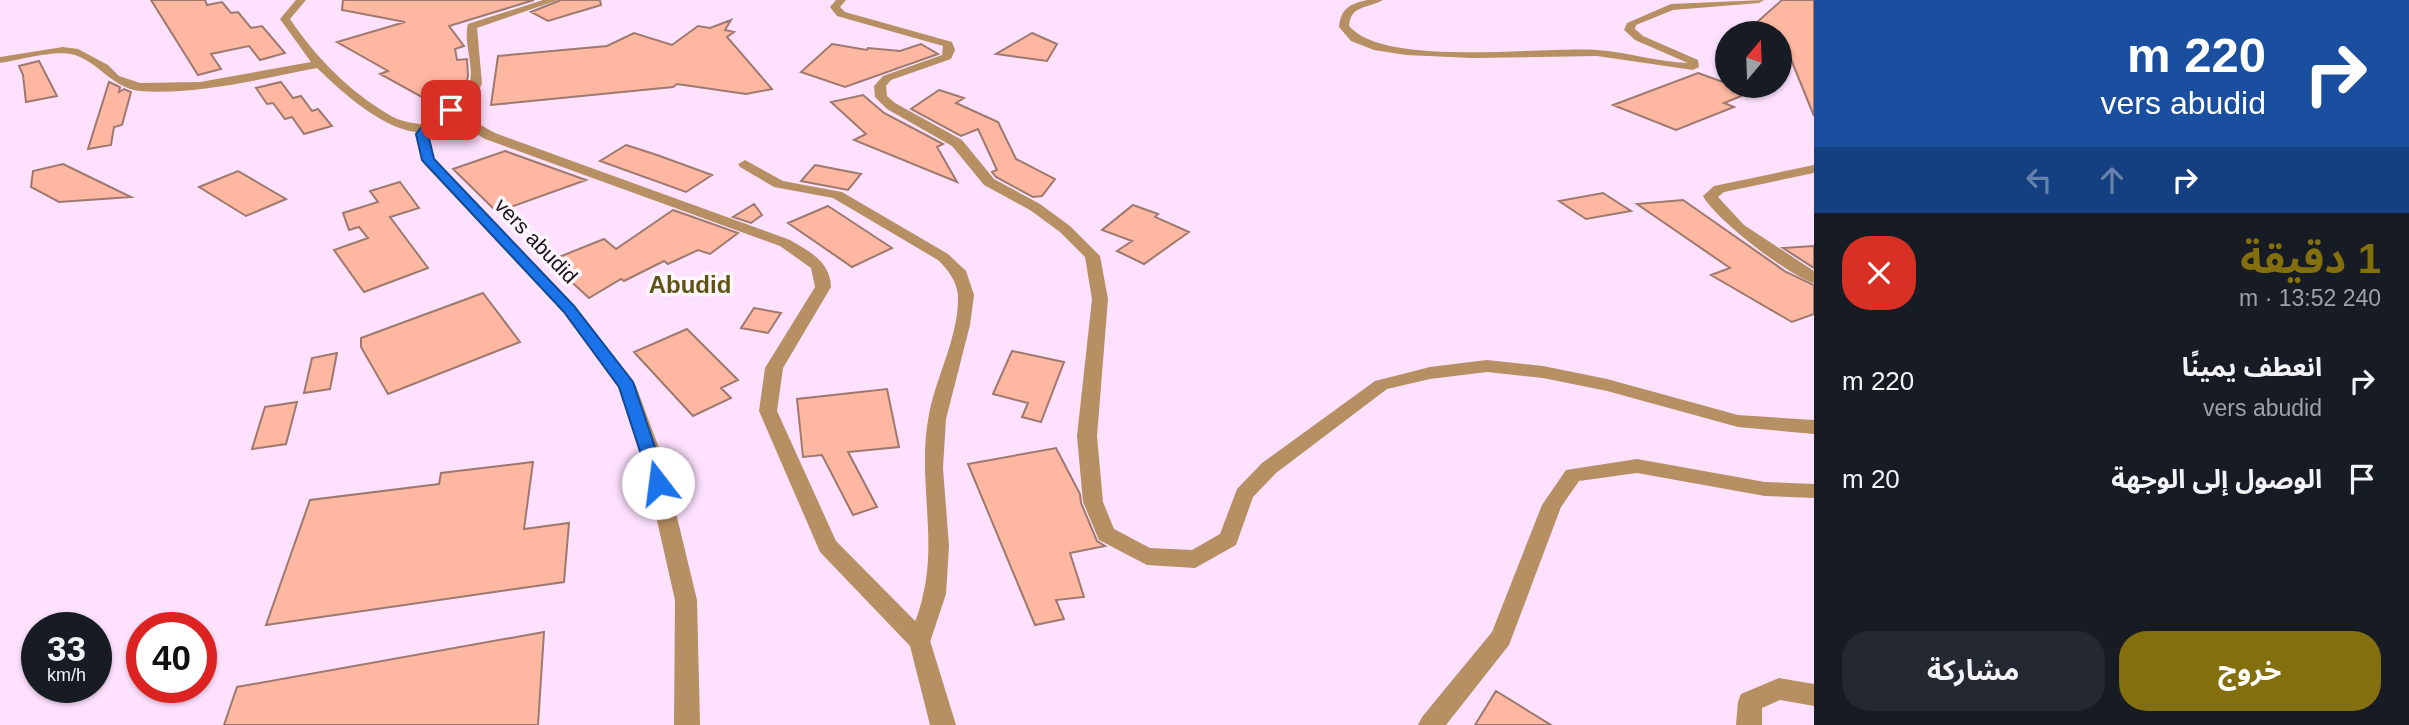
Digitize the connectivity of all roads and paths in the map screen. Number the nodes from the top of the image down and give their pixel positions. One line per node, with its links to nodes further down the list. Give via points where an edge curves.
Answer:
1 (301, 0): 7 (street, via 285,19)
2 (553, 0): 8 (street, via 472,26 477,83)
3 (841, 0): 13 (street, via 835,7 841,14 948,44 947,57 887,78 880,86 881,97 957,143 989,182 1035,207 1092,256 1100,299 1087,436 1093,502 1106,534 1147,556 1195,559 1229,539 1244,494 1269,468 1381,385 1430,373 1487,366 1543,372 1738,421)
4 (1378, 0): 5 (street, via 1352,7 1345,17 1344,27 1353,38 1426,53 1599,54 1677,67 1693,66 1694,62 1639,38 1629,30 1632,23 1671,7)
5 (1759, 0)
6 (0, 60): 7 (street, via 63,50 78,52 115,78 139,87 200,86)
7 (319, 64): 9 (street, via 391,121)
8 (471, 97): 9 (street); 15 (street, via 461,119 473,128 785,243 817,263 824,275 823,287 774,368 768,411 828,546)
9 (426, 129): 17 (street, vers abudid, via 422,134 428,160 569,309 627,386 653,459 686,600)
10 (745, 164): 15 (street, via 779,184 837,195 943,257 958,271 967,295 937,419 935,594)
11 (1814, 169): 12 (street, via 1719,189 1710,196 1712,205 1725,217)
12 (1814, 278)
13 (1814, 427)
14 (1814, 491): 19 (street, via 1765,489 1637,466 1573,475 1552,505 1501,638)
15 (920, 641): 18 (street)
16 (1814, 695): 20 (street, via 1779,689 1750,702)
17 (687, 725)
18 (943, 725)
19 (1432, 725)
20 (1749, 725)

